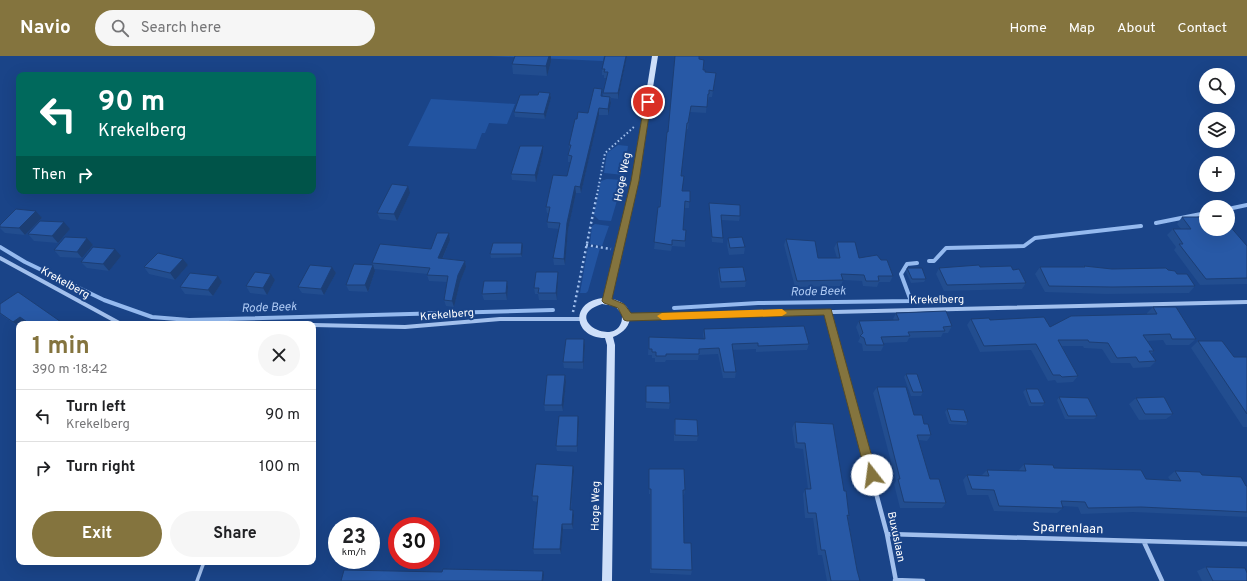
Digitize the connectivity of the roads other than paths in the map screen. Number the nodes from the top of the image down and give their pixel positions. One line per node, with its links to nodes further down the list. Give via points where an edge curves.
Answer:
1 (655, 56): 3 (street, Hoge Weg, via 635,181)
2 (0, 258): 8 (street, Krekelberg)
3 (607, 301): 6 (street, via 621,306); 7 (street, via 590,306)
4 (1247, 302): 5 (street, Krekelberg)
5 (827, 311): 6 (street, Krekelberg); 11 (street, Buxuslaan)
6 (627, 317): 10 (street, via 622,329)
7 (583, 319): 9 (street, Krekelberg, via 500,319 406,327); 10 (street, via 591,332)
8 (116, 321)
9 (316, 326)
10 (609, 335): 17 (street, Hoge Weg, via 611,345)
11 (888, 534): 12 (street, Sparrenlaan); 15 (street, Buxuslaan)
12 (1144, 542): 13 (street, Sparrenlaan); 19 (street)
13 (1247, 544)
14 (203, 565): 16 (lane)
15 (896, 580): 18 (street)
16 (197, 581)
17 (607, 581)
18 (923, 581)
19 (1162, 581)

